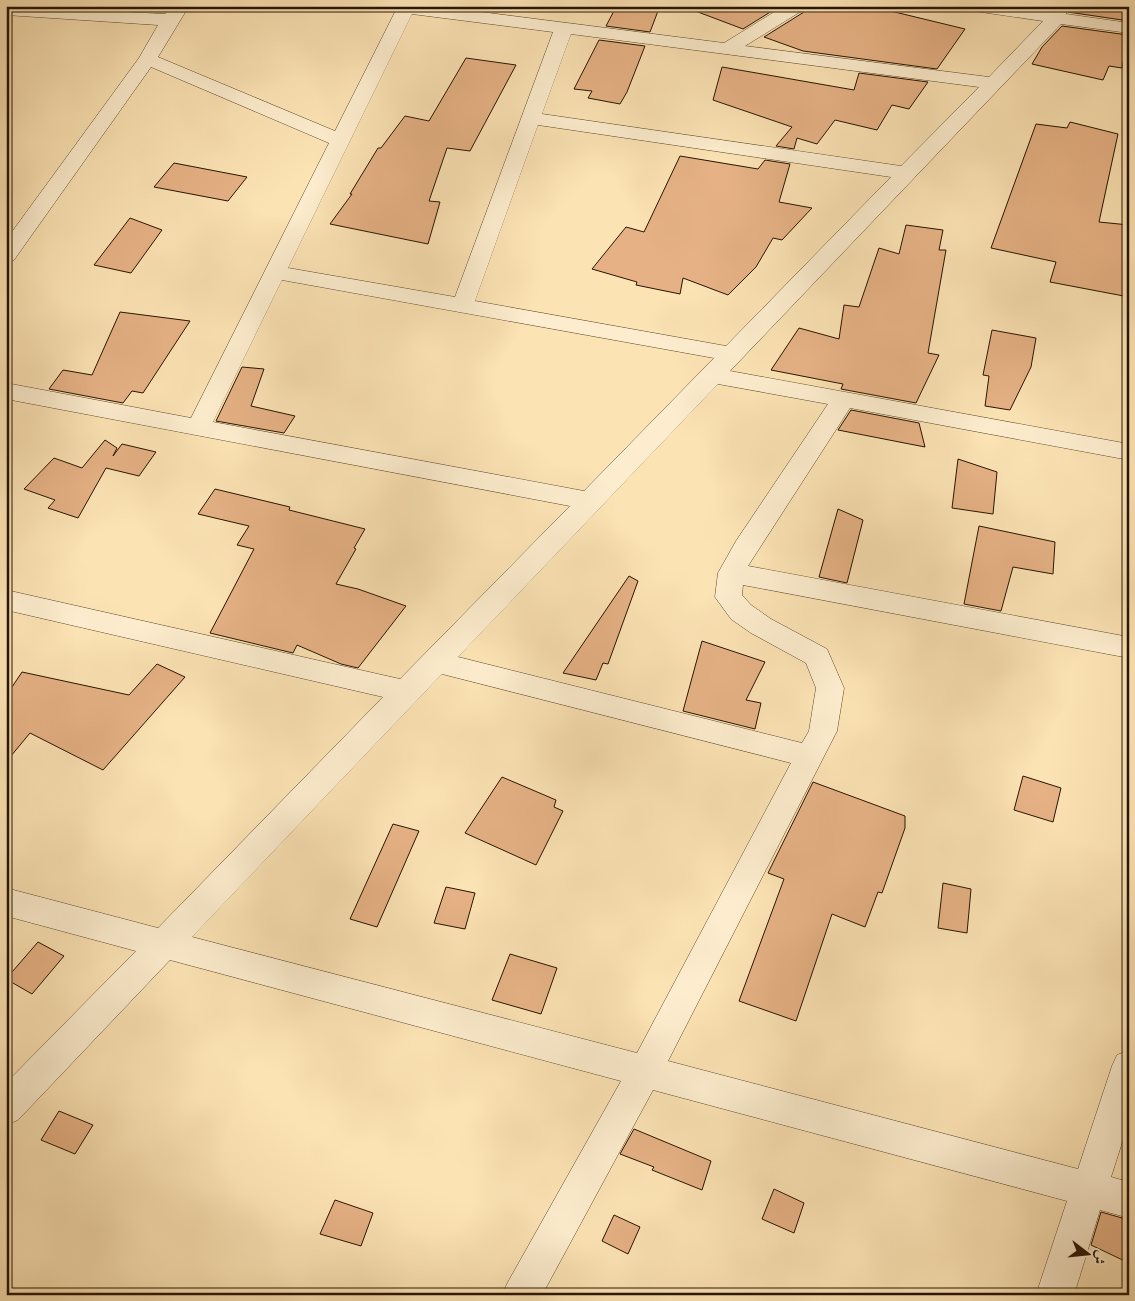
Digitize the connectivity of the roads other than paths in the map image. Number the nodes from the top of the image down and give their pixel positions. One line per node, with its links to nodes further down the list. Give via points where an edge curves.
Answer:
1 (796, 6): 10 (street)
2 (974, 6): 4 (street)
3 (406, 7): 8 (street); 14 (street)
4 (1015, 9): 6 (street)
5 (7, 11): 7 (street)
6 (1057, 12): 9 (street); 12 (street)
7 (175, 13): 11 (street)
8 (564, 28): 10 (street); 13 (street)
9 (1129, 28)
10 (727, 49): 12 (street)
11 (148, 59): 14 (street); 16 (street)
12 (993, 83): 15 (street)
13 (531, 118): 15 (street); 18 (street)
14 (340, 140): 17 (street)
15 (907, 173): 19 (street)
16 (6, 255)
17 (275, 272): 18 (street); 23 (street)
18 (463, 305): 19 (street)
19 (732, 354): 20 (street)
20 (712, 375): 22 (street); 25 (street)
21 (6, 391): 23 (street)
22 (844, 399): 24 (street); 26 (street)
23 (198, 427): 25 (street)
24 (1129, 452)
25 (590, 501): 29 (street)
26 (731, 573): 28 (street); 31 (street, via 728,597 741,612 817,656 830,688 823,730)
27 (6, 600): 30 (street)
28 (1129, 648)
29 (435, 662): 30 (street); 31 (street)
30 (407, 692): 33 (street)
31 (809, 756): 35 (street)
32 (6, 902): 33 (street)
33 (165, 943): 35 (street); 36 (street)
34 (1129, 1066): 37 (street)
35 (646, 1070): 37 (street); 39 (street)
36 (6, 1108)
37 (1089, 1188): 38 (street); 40 (street)
38 (1129, 1200)
39 (522, 1295)
40 (1055, 1295)

